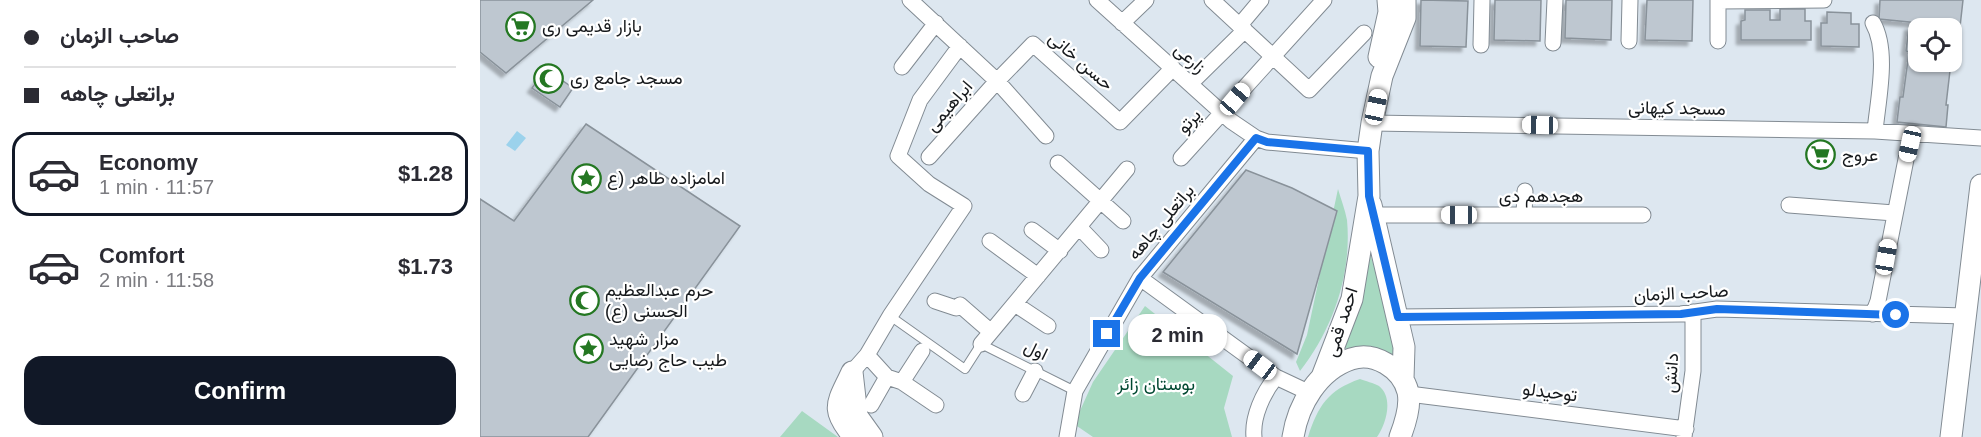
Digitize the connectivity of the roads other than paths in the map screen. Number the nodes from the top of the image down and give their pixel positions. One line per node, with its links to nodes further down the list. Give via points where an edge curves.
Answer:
1 (909, 0): 15 (street)
2 (1097, 0): 14 (street, زارعی)
3 (1146, 0): 14 (street)
4 (1212, 0): 17 (street)
5 (1261, 0): 17 (street)
6 (1324, 0): 24 (street, پرتو)
7 (1388, 0): 27 (main road, via 1379,55)
8 (1405, 0): 27 (main road, via 1405,18)
9 (1482, 0): 22 (street)
10 (1555, 0): 21 (street)
11 (1630, 0): 19 (street)
12 (1718, 0): 13 (street); 20 (street)
13 (1824, 0)
14 (1122, 22): 26 (street, زارعی)
15 (936, 23): 23 (street); 25 (street)
16 (1873, 23): 32 (street, via 1881,59)
17 (1243, 27): 24 (street); 29 (street)
18 (1364, 33): 24 (street, via 1309,90)
19 (1629, 41)
20 (1718, 41)
21 (1553, 43)
22 (1481, 45)
23 (960, 46): 28 (street); 62 (street, via 920,100 898,156 929,184 964,206)
24 (1273, 57): 30 (street, پرتو)
25 (902, 67)
26 (1173, 68): 28 (street, حسن خانی, via 1120,122 1033,44); 29 (street, زارعی)
27 (1382, 76): 31 (main road, احمد قمی)
28 (997, 81): 34 (street); 38 (street, ابراهیمی)
29 (1190, 84): 30 (street, زارعی)
30 (1223, 113): 35 (street, زارعی); 39 (street, پرتو)
31 (1372, 123): 32 (street, مسجد کیهانی); 37 (main road, احمد قمی)
32 (1875, 131): 33 (street, مسجد کیهانی)
33 (1911, 134): 36 (street, مسجد کیهانی); 47 (street)
34 (1046, 136)
35 (1256, 138): 37 (street, زارعی); 57 (street, براتعلی چاهه)
36 (1981, 138)
37 (1368, 151): 46 (main road, احمد قمی)
38 (929, 157)
39 (1181, 158)
40 (1058, 163): 44 (street)
41 (1127, 169): 44 (street)
42 (1981, 185): 63 (main road)
43 (1525, 191): 48 (street)
44 (1102, 202): 50 (street); 51 (street)
45 (1790, 205): 47 (street)
46 (1369, 208): 48 (street, هجدهم دی); 64 (main road, احمد قمی); 74 (main road, احمد قمی, via 1352,299)
47 (1894, 213): 61 (street)
48 (1524, 215): 49 (street, هجدهم دی)
49 (1643, 215)
50 (1123, 221)
51 (1080, 228): 54 (street); 55 (street)
52 (1032, 230): 55 (street)
53 (990, 241): 56 (street)
54 (1101, 250)
55 (1060, 251): 56 (street)
56 (1038, 276): 59 (street)
57 (1140, 278): 72 (street); 76 (street, براتعلی چاهه)
58 (935, 301): 66 (street, اول, via 956,308 960,305)
59 (1015, 304): 65 (street); 66 (street)
60 (1693, 312): 61 (street, صاحب الزمان, via 1717,309); 64 (street, صاحب الزمان); 80 (street, دانش, via 1693,371)
61 (1873, 314): 63 (street, صاحب الزمان)
62 (890, 316): 66 (lane, via 965,369); 68 (street)
63 (1965, 316): 87 (main road)
64 (1398, 317): 75 (main road, احمد قمی)
65 (1048, 326)
66 (986, 338): 69 (lane, اول)
67 (922, 351): 73 (street)
68 (867, 355): 70 (street); 71 (street)
69 (1035, 371): 76 (lane, اول); 77 (street)
70 (852, 372): 81 (main road, via 838,404 841,421); 82 (main road, via 857,416)
71 (887, 377): 73 (street); 78 (street)
72 (1275, 377): 74 (street); 84 (street, via 1256,416)
73 (902, 382): 79 (street)
74 (1316, 385): 75 (main road, via 1338,364 1367,356 1391,367); 85 (main road, احمد قمی, via 1303,404)
75 (1406, 387): 80 (street, توحیدلو); 86 (main road, احمد قمی, via 1408,411)
76 (1075, 391): 83 (street, براتعلی چاهه)
77 (1023, 394)
78 (870, 405)
79 (936, 405)
80 (1685, 433)
81 (854, 437)
82 (872, 437)
83 (1067, 437)
84 (1254, 437)
85 (1293, 437)
86 (1400, 437)
87 (1951, 437)

